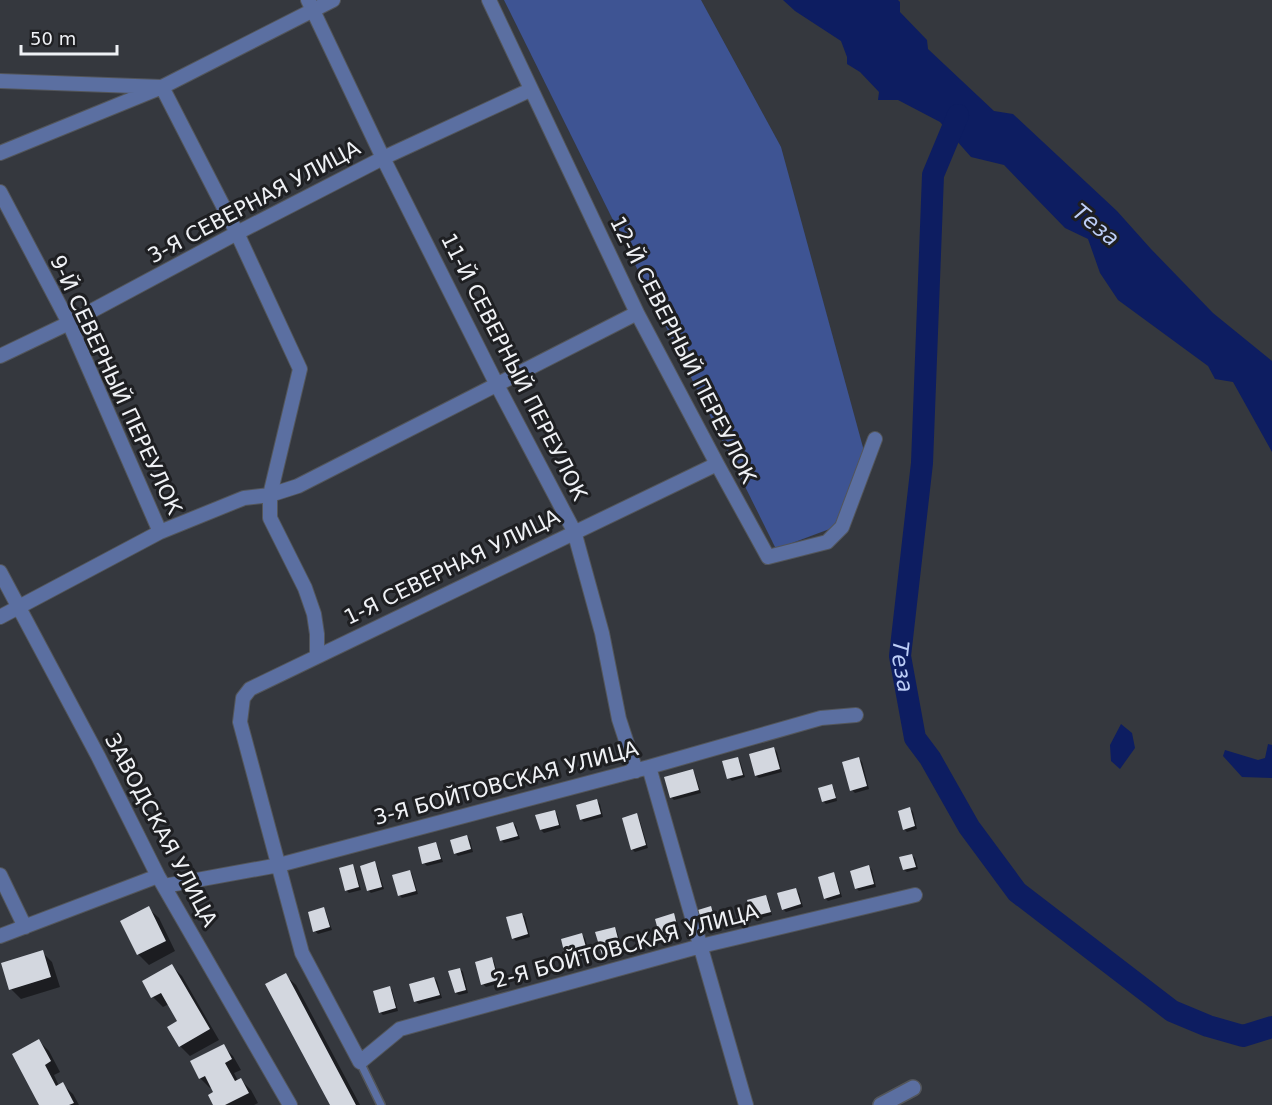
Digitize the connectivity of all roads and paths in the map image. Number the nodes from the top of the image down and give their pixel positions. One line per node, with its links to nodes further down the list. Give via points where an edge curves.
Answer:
1 (333, 0): 3 (street)
2 (489, 0): 6 (street, 12-Й СЕВЕРНЫЙ ПЕРЕУЛОК)
3 (310, 6): 5 (street); 8 (street, 11-Й СЕВЕРНЫЙ ПЕРЕУЛОК)
4 (0, 81): 5 (street)
5 (162, 87): 7 (street); 10 (street)
6 (530, 90): 8 (street, 3-Я СЕВЕРНАЯ УЛИЦА); 11 (street, 12-Й СЕВЕРНЫЙ ПЕРЕУЛОК)
7 (0, 153)
8 (383, 158): 10 (street, 3-Я СЕВЕРНАЯ УЛИЦА); 14 (street, 11-Й СЕВЕРНЫЙ ПЕРЕУЛОК)
9 (0, 192): 12 (street, 9-Й СЕВЕРНЫЙ ПЕРЕУЛОК)
10 (237, 233): 12 (street, 3-Я СЕВЕРНАЯ УЛИЦА); 17 (street, via 300,369)
11 (637, 313): 14 (street); 16 (street, 12-Й СЕВЕРНЫЙ ПЕРЕУЛОК)
12 (69, 323): 13 (street, 3-Я СЕВЕРНАЯ УЛИЦА); 19 (street, 9-Й СЕВЕРНЫЙ ПЕРЕУЛОК)
13 (0, 356)
14 (498, 385): 17 (street, via 298,486); 18 (street, 11-Й СЕВЕРНЫЙ ПЕРЕУЛОК)
15 (875, 439): 16 (street, 12-Й СЕВЕРНЫЙ ПЕРЕУЛОК, via 842,527 827,542 768,557)
16 (717, 464): 18 (street, 1-Я СЕВЕРНАЯ УЛИЦА)
17 (270, 495): 19 (street, via 244,498); 23 (street, via 270,518 315,614)
18 (574, 531): 23 (street, 1-Я СЕВЕРНАЯ УЛИЦА); 25 (street, 11-Й СЕВЕРНЫЙ ПЕРЕУЛОК, via 602,633 619,719)
19 (160, 532): 21 (street)
20 (0, 572): 21 (street, ЗАВОДСКАЯ УЛИЦА)
21 (18, 608): 22 (street); 28 (street, ЗАВОДСКАЯ УЛИЦА)
22 (0, 617)
23 (317, 655): 26 (street, 1-Я СЕВЕРНАЯ УЛИЦА, via 250,689 243,698 240,723)
24 (856, 715): 25 (street, 3-Я БОЙТОВСКАЯ УЛИЦА, via 821,718)
25 (642, 769): 26 (street, 3-Я БОЙТОВСКАЯ УЛИЦА); 32 (street, 11-Й СЕВЕРНЫЙ ПЕРЕУЛОК)
26 (279, 865): 28 (street, 3-Я БОЙТОВСКАЯ УЛИЦА); 33 (street, via 306,963)
27 (0, 875): 30 (street)
28 (161, 881): 30 (street); 35 (street, ЗАВОДСКАЯ УЛИЦА)
29 (915, 895): 32 (street, 2-Я БОЙТОВСКАЯ УЛИЦА)
30 (25, 927): 31 (street)
31 (0, 936)
32 (701, 946): 33 (street, 2-Я БОЙТОВСКАЯ УЛИЦА, via 400,1029); 37 (street, 11-Й СЕВЕРНЫЙ ПЕРЕУЛОК)
33 (360, 1062): 36 (lane)
34 (913, 1088): 38 (street)
35 (290, 1105)
36 (381, 1105)
37 (746, 1105)
38 (881, 1105)

